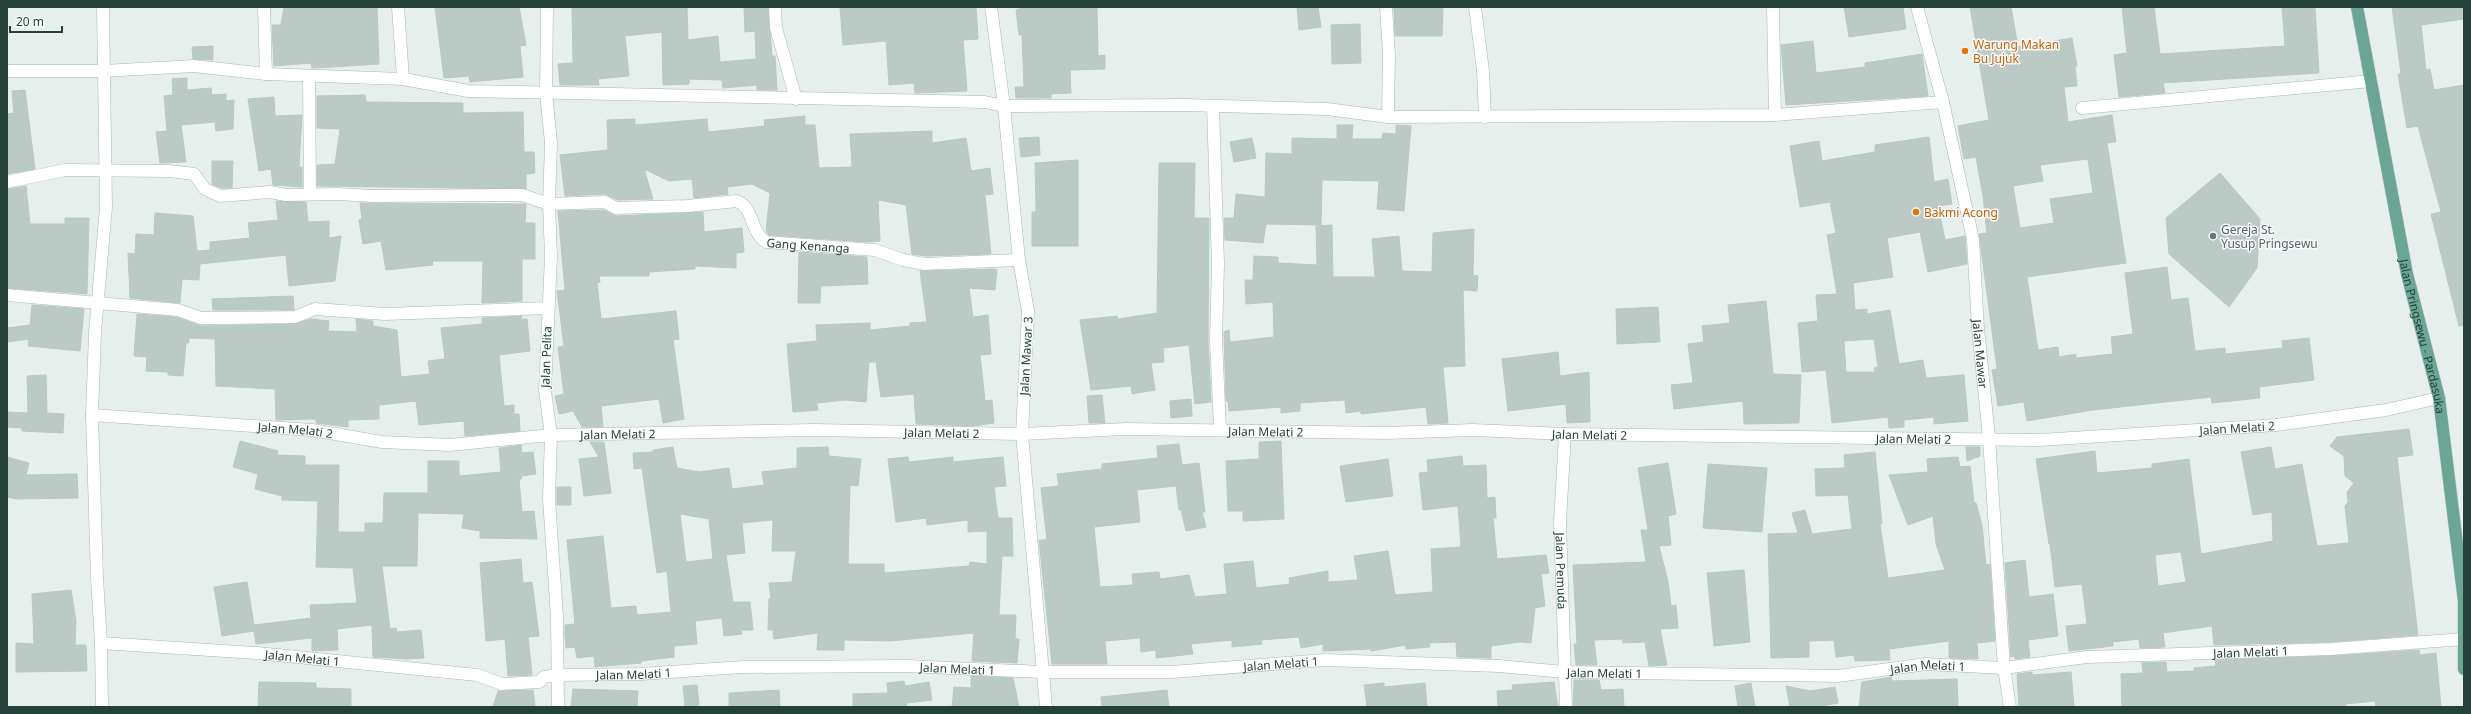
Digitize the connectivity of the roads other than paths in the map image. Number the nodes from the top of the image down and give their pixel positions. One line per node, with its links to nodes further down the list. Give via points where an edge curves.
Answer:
1 (103, 7): 13 (street)
2 (264, 7): 14 (street)
3 (398, 7): 16 (street)
4 (547, 7): 18 (street, Jalan Pelita)
5 (775, 7): 19 (street, via 776,28)
6 (991, 7): 21 (street, Jalan Mawar 3)
7 (1386, 7): 25 (street, via 1389,54)
8 (1475, 7): 26 (street, via 1483,71)
9 (1774, 7): 24 (street)
10 (1917, 7): 20 (street, Jalan Mawar)
11 (2357, 7): 17 (main road, Jalan Pringsewu - Pardasuka)
12 (7, 71): 13 (street)
13 (103, 71): 14 (street, via 194,66); 27 (street)
14 (266, 74): 15 (street)
15 (309, 76): 16 (street); 29 (street)
16 (403, 79): 18 (street, via 468,91)
17 (2371, 81): 23 (street); 35 (main road, Jalan Pringsewu - Pardasuka, via 2407,274)
18 (546, 94): 19 (street); 30 (street, Jalan Pelita, via 551,143)
19 (796, 99): 21 (street, via 985,102)
20 (1943, 102): 24 (street); 41 (street, Jalan Mawar, via 1973,240 1978,328)
21 (1004, 106): 22 (street); 31 (street, Jalan Mawar 3)
22 (1213, 106): 25 (street, via 1327,109); 37 (street, via 1218,264 1216,340)
23 (2082, 108)
24 (1776, 115): 26 (street)
25 (1388, 117): 26 (street)
26 (1485, 117)
27 (106, 169): 28 (street, via 65,170); 29 (street, via 194,174 205,189 220,196 270,192 286,195); 33 (street, via 106,208)
28 (7, 182)
29 (310, 194): 30 (street, via 522,195)
30 (549, 204): 31 (street, Gang Kenanga, via 605,202 616,208 687,206 737,201 744,204 758,236 766,242 875,250 903,260 925,264); 34 (street, Jalan Pelita, via 551,256)
31 (1019, 260): 38 (street, Jalan Mawar 3, via 1028,311)
32 (7, 296): 33 (street)
33 (97, 303): 34 (street, via 178,310 201,318 295,318 315,309 385,314); 36 (street)
34 (548, 308): 40 (street, Jalan Pelita, via 545,391)
35 (2439, 398): 41 (street, Jalan Melati 2, via 2386,410 2276,425 2040,440); 42 (main road, Jalan Pringsewu - Pardasuka)
36 (92, 415): 40 (street, Jalan Melati 2, via 312,430 382,442 442,445 502,442); 44 (street)
37 (1220, 429): 38 (street, Jalan Melati 2, via 1126,429); 39 (street, Jalan Melati 2, via 1386,433 1473,430)
38 (1022, 434): 40 (street, Jalan Melati 2, via 815,430); 47 (street, Jalan Mawar 3)
39 (1565, 434): 41 (street, Jalan Melati 2, via 1916,440); 48 (street, Jalan Pemuda, via 1560,522)
40 (551, 435): 49 (street, Jalan Pelita, via 549,506 557,617)
41 (1990, 438): 45 (street, Jalan Mawar)
42 (2464, 601): 43 (main road, Jalan Pringsewu - Pardasuka)
43 (2464, 639): 45 (street, Jalan Melati 1, via 2331,649 2087,656); 46 (main road, Jalan Pringsewu - Pardasuka)
44 (101, 643): 49 (street, Jalan Melati 1, via 258,653 472,675 502,684 539,682 544,677); 50 (street)
45 (2004, 668): 48 (street, Jalan Melati 1, via 1926,664 1838,676); 54 (street, Jalan Mawar)
46 (2464, 669)
47 (1042, 672): 48 (street, Jalan Melati 1, via 1172,672 1324,660 1499,666); 49 (street, Jalan Melati 1, via 899,666 742,667 641,674); 52 (street, Jalan Mawar 3)
48 (1564, 672): 53 (street, Jalan Pemuda)
49 (558, 675): 51 (street, Jalan Pelita)
50 (102, 707)
51 (558, 707)
52 (1046, 707)
53 (1566, 707)
54 (2010, 707)

